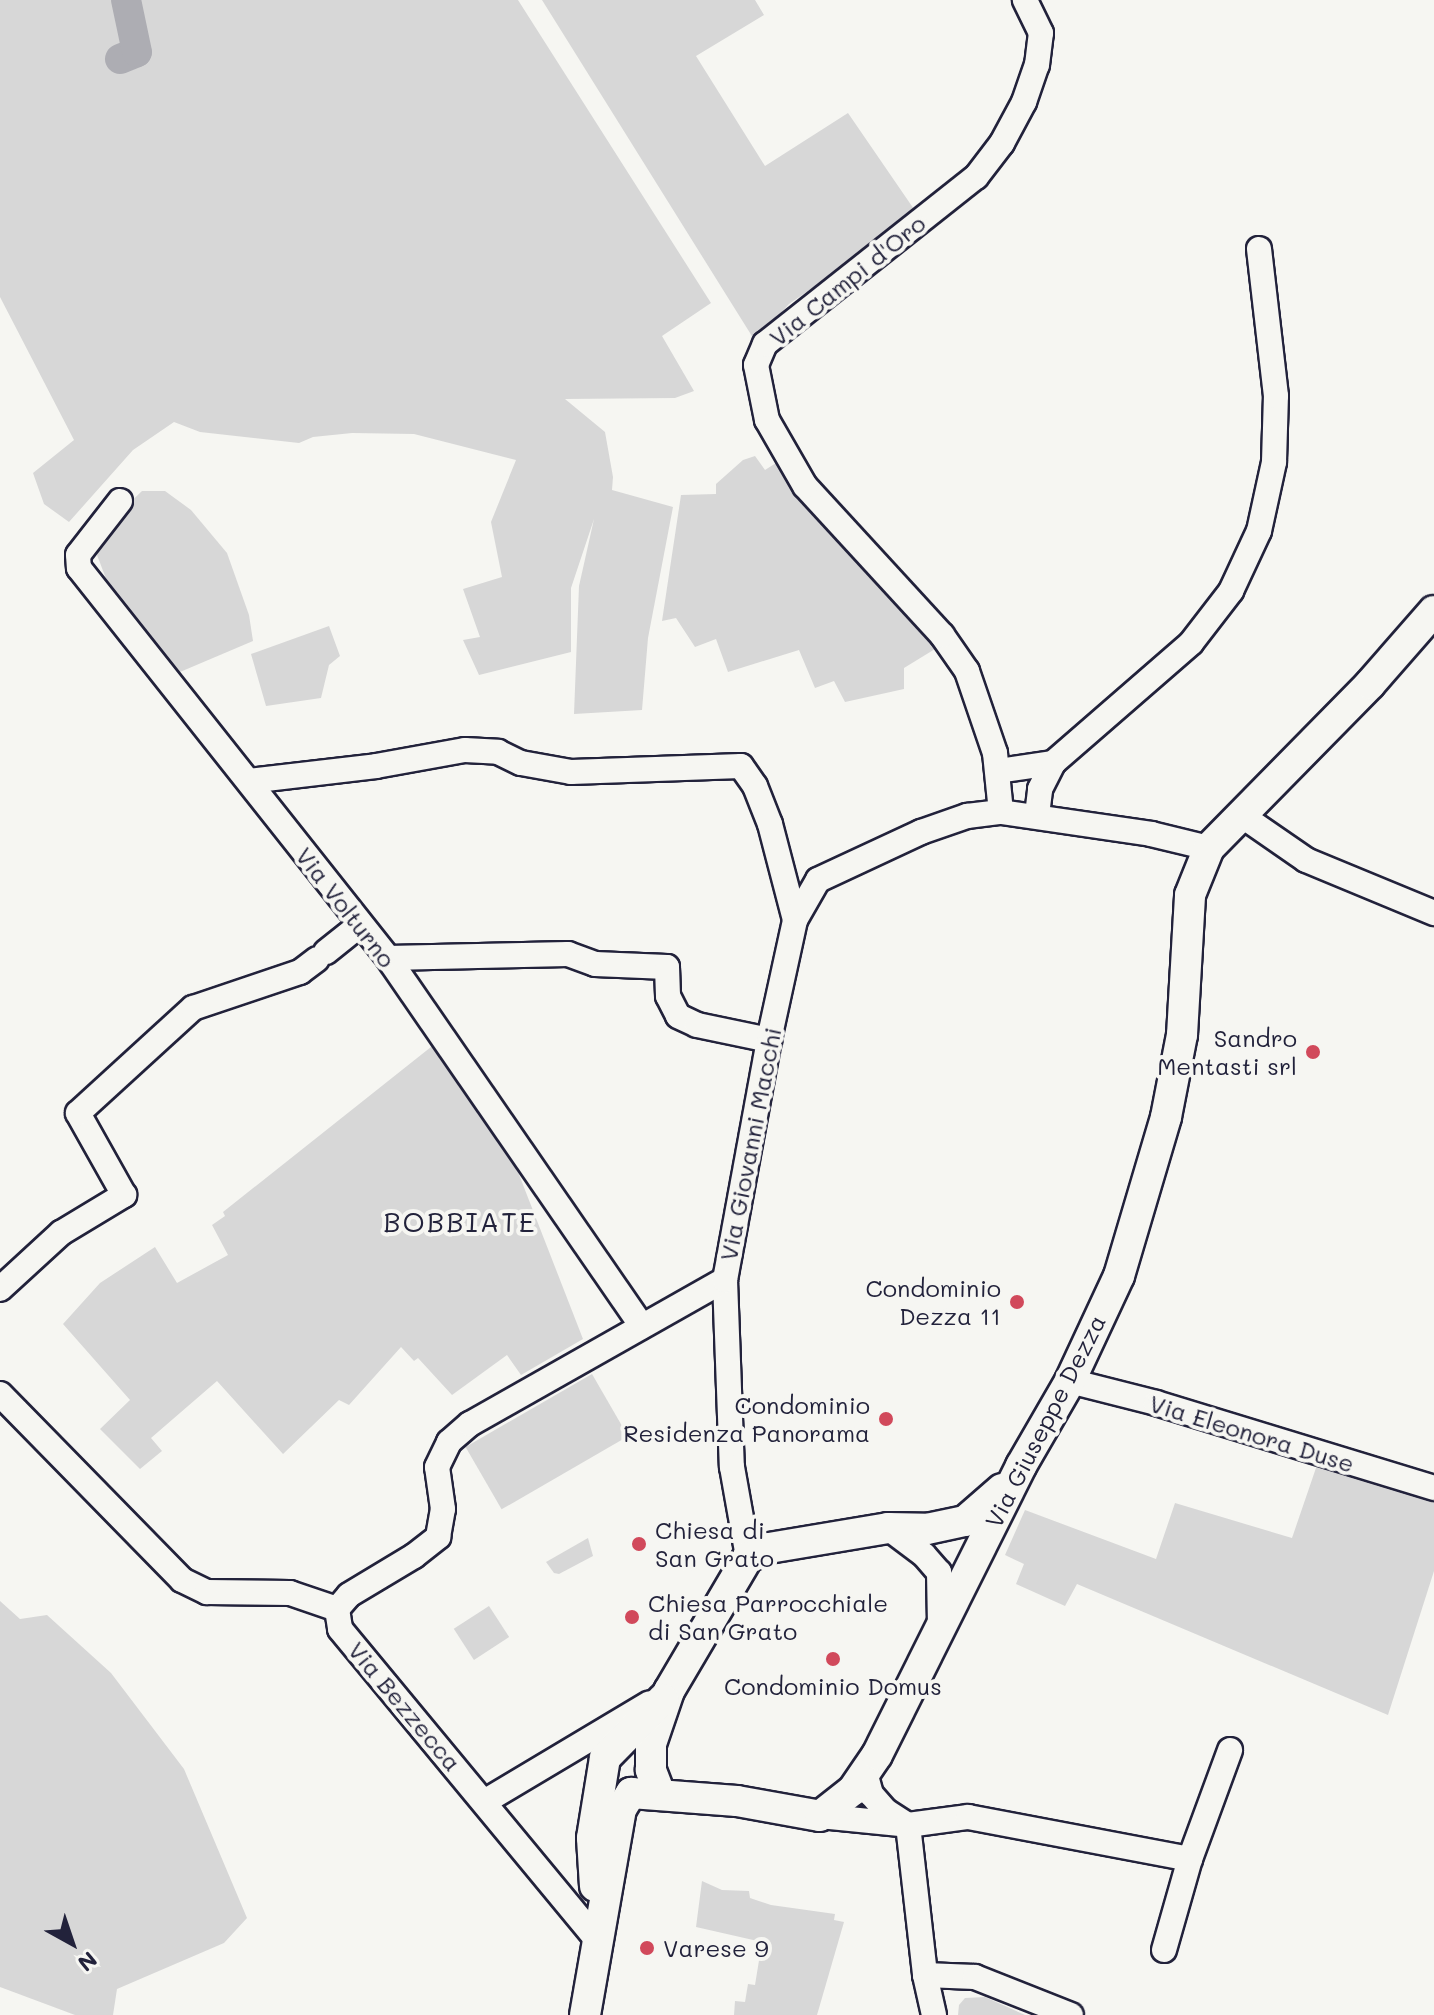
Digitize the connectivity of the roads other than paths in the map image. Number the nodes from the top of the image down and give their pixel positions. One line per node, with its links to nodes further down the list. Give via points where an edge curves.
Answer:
1 (1025, 0): 6 (street, Via Campi d'Oro, via 1041,33 1037,65 1002,143 976,177 765,344 756,365 767,420 805,486 942,635 967,671)
2 (1259, 249): 5 (street, via 1276,396 1274,462 1259,531 1231,591 1191,643)
3 (120, 501): 7 (street, Via Volturno, via 78,555 79,568)
4 (1434, 611): 10 (street)
5 (1053, 763): 6 (street); 9 (street, via 1040,789)
6 (998, 771): 8 (street, Via Campi d'Oro)
7 (249, 781): 13 (street, via 465,750 498,752 521,763 571,772 741,766 770,824); 14 (street, Via Volturno)
8 (1001, 812): 9 (street, Via Giovanni Macchi); 13 (street, Via Giovanni Macchi, via 967,816 921,832 818,880)
9 (1037, 815): 11 (street, Via Giovanni Macchi)
10 (1241, 815): 11 (street, Via Giuseppe Dezza); 12 (street, via 1306,860)
11 (1209, 848): 20 (street, Via Giuseppe Dezza, via 1190,895 1182,1035 1166,1117 1119,1276)
12 (1434, 913)
13 (795, 920): 16 (street, Via Giovanni Macchi)
14 (360, 925): 15 (street, Via Volturno); 18 (street, via 300,972 193,1008 78,1113 124,1195 61,1233)
15 (388, 958): 16 (street, via 568,954 595,964 667,967 668,996 678,1016); 19 (street, Via Volturno)
16 (769, 1040): 17 (street, Via Giovanni Macchi)
17 (725, 1280): 19 (street, Via Giovanni Macchi); 25 (street, via 732,1467)
18 (0, 1289)
19 (642, 1326): 26 (street, Via Giovanni Macchi, via 470,1424 449,1442 437,1467 443,1509 438,1537 349,1595)
20 (1070, 1381): 22 (street, Via Giuseppe Dezza); 23 (street, Via Eleonora Duse)
21 (0, 1394): 26 (street, via 182,1580 207,1592 290,1593)
22 (1021, 1466): 24 (street, via 965,1521 927,1529); 27 (street, Via Giuseppe Dezza)
23 (1434, 1488)
24 (888, 1528): 25 (street, via 769,1548); 27 (street, via 939,1572)
25 (748, 1557): 28 (street)
26 (337, 1609): 32 (street, Via Bezzecca, via 340,1629)
27 (940, 1623): 30 (street, Via Giuseppe Dezza)
28 (669, 1691): 31 (street, via 651,1744); 32 (street); 36 (street, via 605,1758 592,1838)
29 (1230, 1750): 35 (street)
30 (865, 1772): 33 (street, Via Giuseppe Dezza, via 853,1790); 34 (street, via 871,1794)
31 (646, 1793): 33 (street); 36 (street, via 621,1809)
32 (484, 1802): 36 (street, Via Bezzecca)
33 (820, 1816): 34 (street)
34 (908, 1825): 35 (street, via 968,1817); 38 (street)
35 (1190, 1859): 37 (street)
36 (597, 1940): 39 (street)
37 (1164, 1950)
38 (925, 1975): 40 (street); 41 (street, via 975,1977)
39 (585, 2015)
40 (934, 2015)
41 (1071, 2015)

